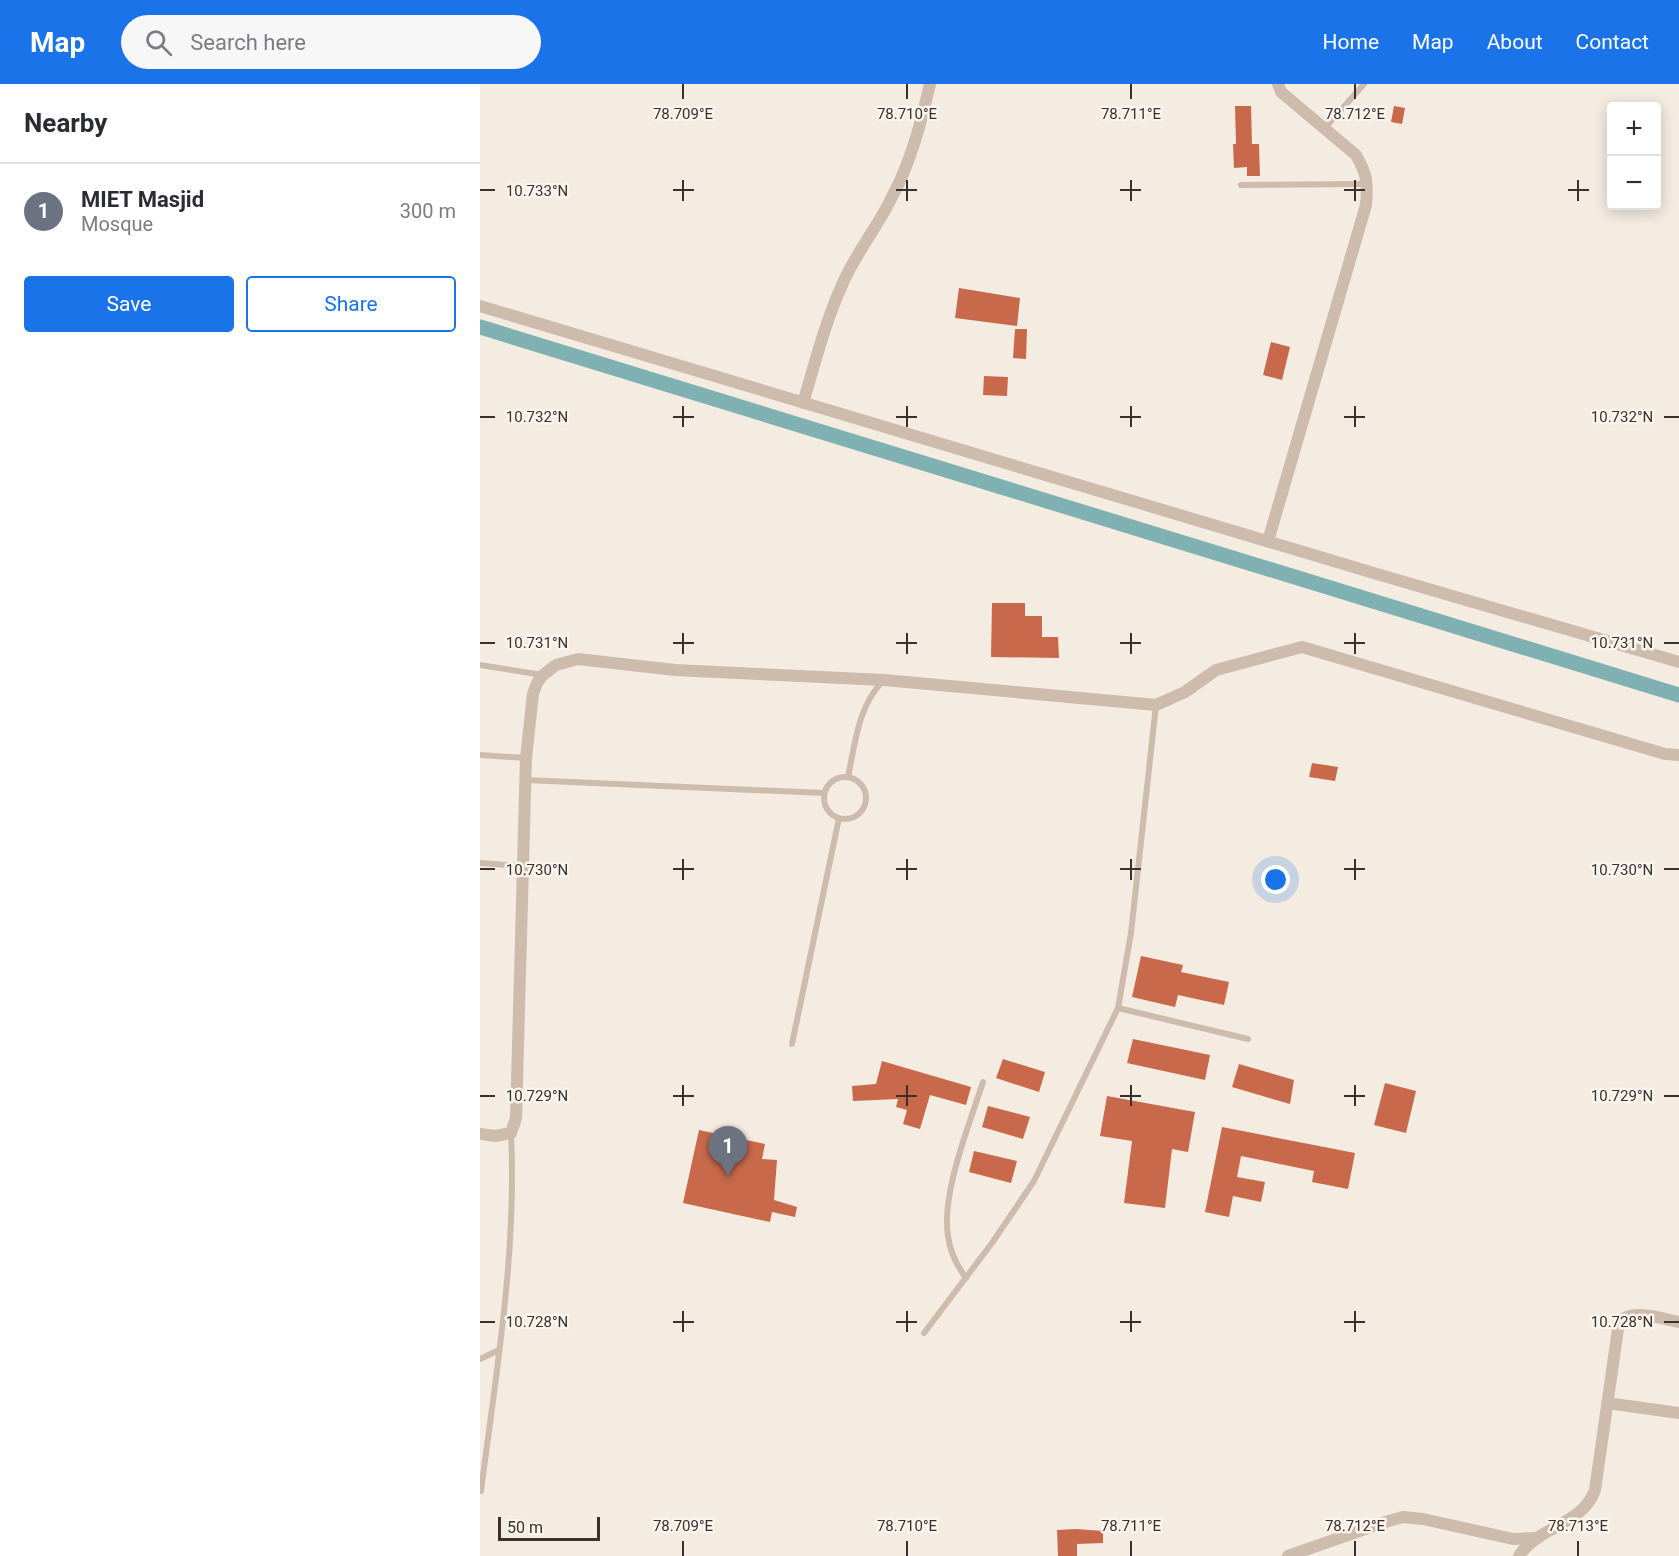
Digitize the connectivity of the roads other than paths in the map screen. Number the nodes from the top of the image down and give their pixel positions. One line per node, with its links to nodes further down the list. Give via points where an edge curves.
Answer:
1 (930, 84): 8 (street, via 910,157 893,196 841,285)
2 (1278, 84): 4 (street, via 1281,92)
3 (1364, 84): 4 (lane)
4 (1324, 128): 5 (street, via 1356,155)
5 (1368, 184): 6 (lane); 9 (street, via 1363,216)
6 (1241, 185)
7 (480, 306): 8 (street)
8 (803, 403): 9 (street)
9 (1268, 541): 10 (street)
10 (1679, 662)
11 (480, 665): 12 (lane)
12 (543, 675): 13 (street, via 556,664 578,659 675,670); 17 (street, via 533,694)
13 (884, 680): 14 (street); 18 (lane, via 864,709)
14 (1156, 705): 16 (street, via 1185,692 1216,670 1302,647); 24 (lane, via 1131,933)
15 (480, 755): 17 (lane)
16 (1679, 755)
17 (526, 759): 19 (street)
18 (848, 777): 20 (lane, via 832,781); 21 (lane, via 863,786 867,800 856,817)
19 (526, 780): 20 (lane); 23 (street)
20 (824, 793): 21 (lane, via 826,808)
21 (839, 818): 26 (lane)
22 (480, 863): 23 (lane)
23 (522, 866): 28 (street, via 516,1118)
24 (1118, 1008): 25 (lane); 30 (lane, via 1034,1180)
25 (1248, 1039)
26 (792, 1044)
27 (983, 1082): 30 (lane, via 952,1183 948,1210 948,1235 957,1265)
28 (511, 1133): 29 (street); 33 (lane, via 512,1210)
29 (480, 1134)
30 (966, 1278): 32 (lane)
31 (1679, 1322): 35 (street, via 1633,1315 1619,1322)
32 (924, 1333)
33 (499, 1350): 34 (lane); 37 (lane)
34 (480, 1359)
35 (1607, 1403): 36 (street); 38 (street, via 1592,1500)
36 (1679, 1413)
37 (481, 1491)
38 (1538, 1538): 39 (street, via 1504,1537 1403,1517); 40 (street)
39 (1288, 1556)
40 (1520, 1556)

